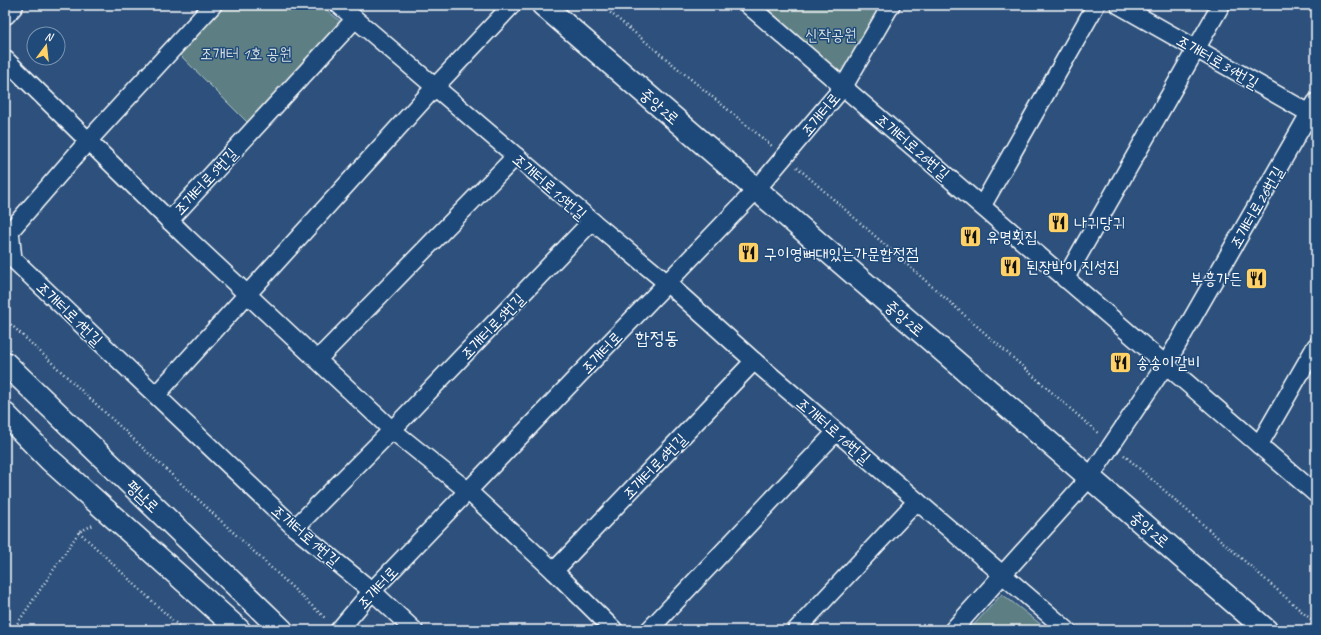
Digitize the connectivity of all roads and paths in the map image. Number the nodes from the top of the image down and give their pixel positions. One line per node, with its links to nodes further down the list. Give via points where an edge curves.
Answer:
1 (12, 5): 12 (street)
2 (214, 5): 19 (street, 조개터로1번길)
3 (339, 5): 13 (street, 조개터로15번길)
4 (512, 5): 17 (street)
5 (543, 5): 22 (street, 중앙2로)
6 (601, 5): 21 (path)
7 (748, 5): 16 (street, 조개터로26번길)
8 (891, 5): 16 (street, 조개터로)
9 (1096, 5): 23 (street)
10 (1119, 5): 14 (street, 조개터로34번길)
11 (1221, 5): 14 (street)
12 (5, 13)
13 (355, 19): 17 (street, 조개터로15번길); 24 (street, 조개터로5번길)
14 (1196, 49): 18 (street, 조개터로34번길); 26 (street)
15 (5, 60): 19 (street, 조개터로5번길)
16 (844, 86): 21 (street, 조개터로); 23 (street, 조개터로26번길)
17 (435, 87): 20 (street, 조개터로15번길); 28 (street)
18 (1314, 111): 34 (street, 조개터로26번길)
19 (88, 141): 24 (street, 조개터로5번길); 35 (street, 조개터로1번길, via 10,231 13,259)
20 (516, 156): 25 (street, 조개터로15번길); 31 (street)
21 (785, 156): 22 (street, 조개터로); 39 (path)
22 (756, 190): 27 (street, 조개터로); 41 (street, 중앙2로)
23 (982, 206): 26 (street, 조개터로26번길)
24 (169, 221): 28 (street, 조개터로5번길)
25 (592, 221): 27 (street, 조개터로15번길); 37 (street, 조개터로5번길)
26 (1065, 279): 34 (street, 조개터로26번길)
27 (667, 283): 32 (street, 조개터로16번길); 42 (street, 조개터로)
28 (247, 294): 31 (street, 조개터로5번길); 35 (street)
29 (5, 318): 52 (path)
30 (1316, 346): 40 (street)
31 (317, 360): 37 (street, 조개터로5번길)
32 (754, 361): 38 (street, 조개터로16번길); 48 (street, 조개터로6번길)
33 (5, 363): 56 (street, 평남로)
34 (1166, 364): 39 (street); 40 (street, 조개터로26번길)
35 (156, 395): 46 (street, 조개터로1번길)
36 (5, 414): 45 (street, via 50,460)
37 (392, 430): 42 (street, 조개터로5번길); 46 (street, 조개터로5번길)
38 (836, 432): 44 (street, 조개터로16번길); 59 (street)
39 (1112, 445): 41 (street); 51 (path)
40 (1260, 445): 43 (street, 조개터로26번길)
41 (1090, 477): 49 (street); 63 (street, 중앙2로)
42 (468, 491): 48 (street); 50 (street, 조개터로)
43 (1316, 494)
44 (917, 501): 49 (street, 조개터로16번길); 60 (street)
45 (112, 516): 47 (path); 55 (street)
46 (295, 528): 50 (street, 조개터로1번길)
47 (79, 532): 53 (path); 54 (path)
48 (554, 571): 58 (street)
49 (1003, 575): 61 (street); 62 (street, 조개터로16번길)
50 (372, 591): 52 (street, 조개터로); 57 (street, 조개터로1번길)
51 (1316, 624)
52 (332, 625)
53 (13, 630)
54 (184, 630)
55 (239, 630)
56 (282, 630)
57 (414, 630)
58 (614, 630)
59 (648, 630)
60 (796, 630)
61 (954, 630)
62 (1067, 630)
63 (1266, 630)

